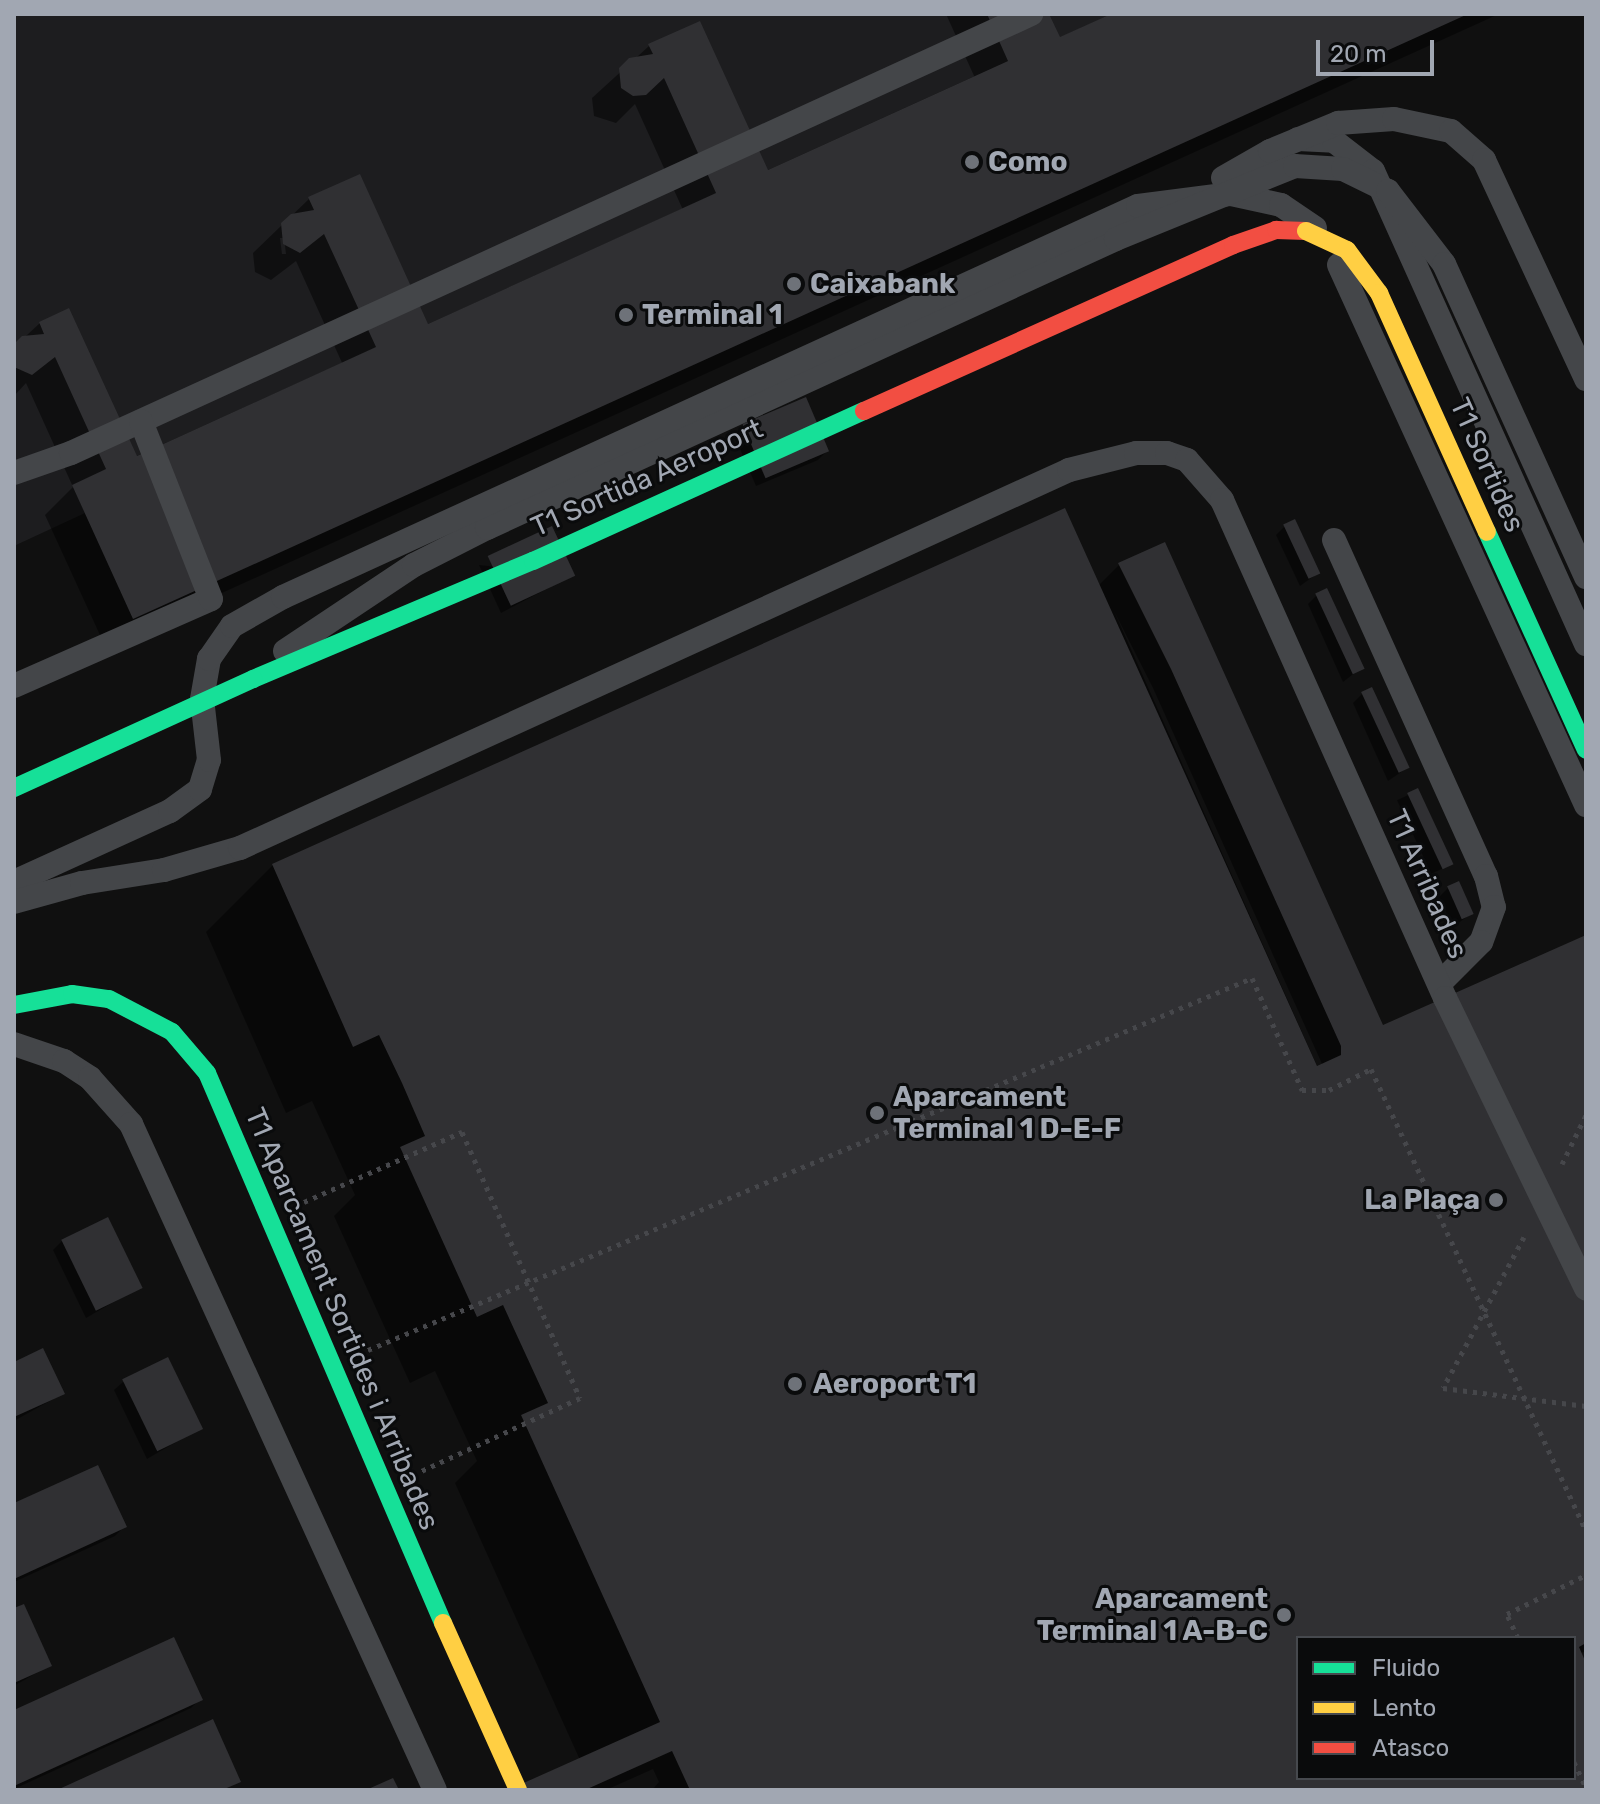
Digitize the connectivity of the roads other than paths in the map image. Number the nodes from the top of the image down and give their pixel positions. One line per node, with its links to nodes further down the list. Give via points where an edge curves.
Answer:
1 (1031, 14): 6 (lane)
2 (1274, 160): 5 (lane, bridge, via 1321,127 1374,119 1435,124 1467,141 1484,160); 9 (lane, bridge, via 1360,175 1388,191 1418,225 1444,264); 11 (lane, bridge, via 1116,239 414,565 301,637)
3 (1138, 206): 10 (lane, via 1303,138 1334,141 1362,158); 15 (lane, via 1203,195 1257,197 1301,215 1321,233); 16 (lane, via 252,614 217,642 205,672 202,699 209,760 200,789 170,811)
4 (1306, 231): 11 (main road, T1 Sortida Aeroport, via 1276,230 1233,245 533,561); 13 (main road, T1 Sortides, bridge, via 1347,250 1379,293)
5 (1586, 379)
6 (141, 421): 7 (lane); 12 (lane, via 211,599)
7 (14, 473)
8 (1334, 540): 18 (lane, via 1486,876 1494,907 1481,942)
9 (1586, 577)
10 (1586, 644)
11 (253, 679): 14 (main road, T1 Sortida Aeroport, bridge)
12 (14, 686)
13 (1586, 750)
14 (14, 788)
15 (1586, 805)
16 (14, 882)
17 (14, 902): 18 (lane, T1 Arribades, via 240,848 1069,470 1136,453 1167,453 1196,468 1222,500)
18 (1439, 984): 21 (lane, T1 Arribades)
19 (14, 1005): 23 (main road, T1 Aparcament Sortides i Arribades, via 72,994 109,999 172,1032 207,1073 378,1480)
20 (14, 1044): 22 (lane, via 64,1061 90,1078 131,1124)
21 (1586, 1289)
22 (435, 1790)
23 (518, 1790)

